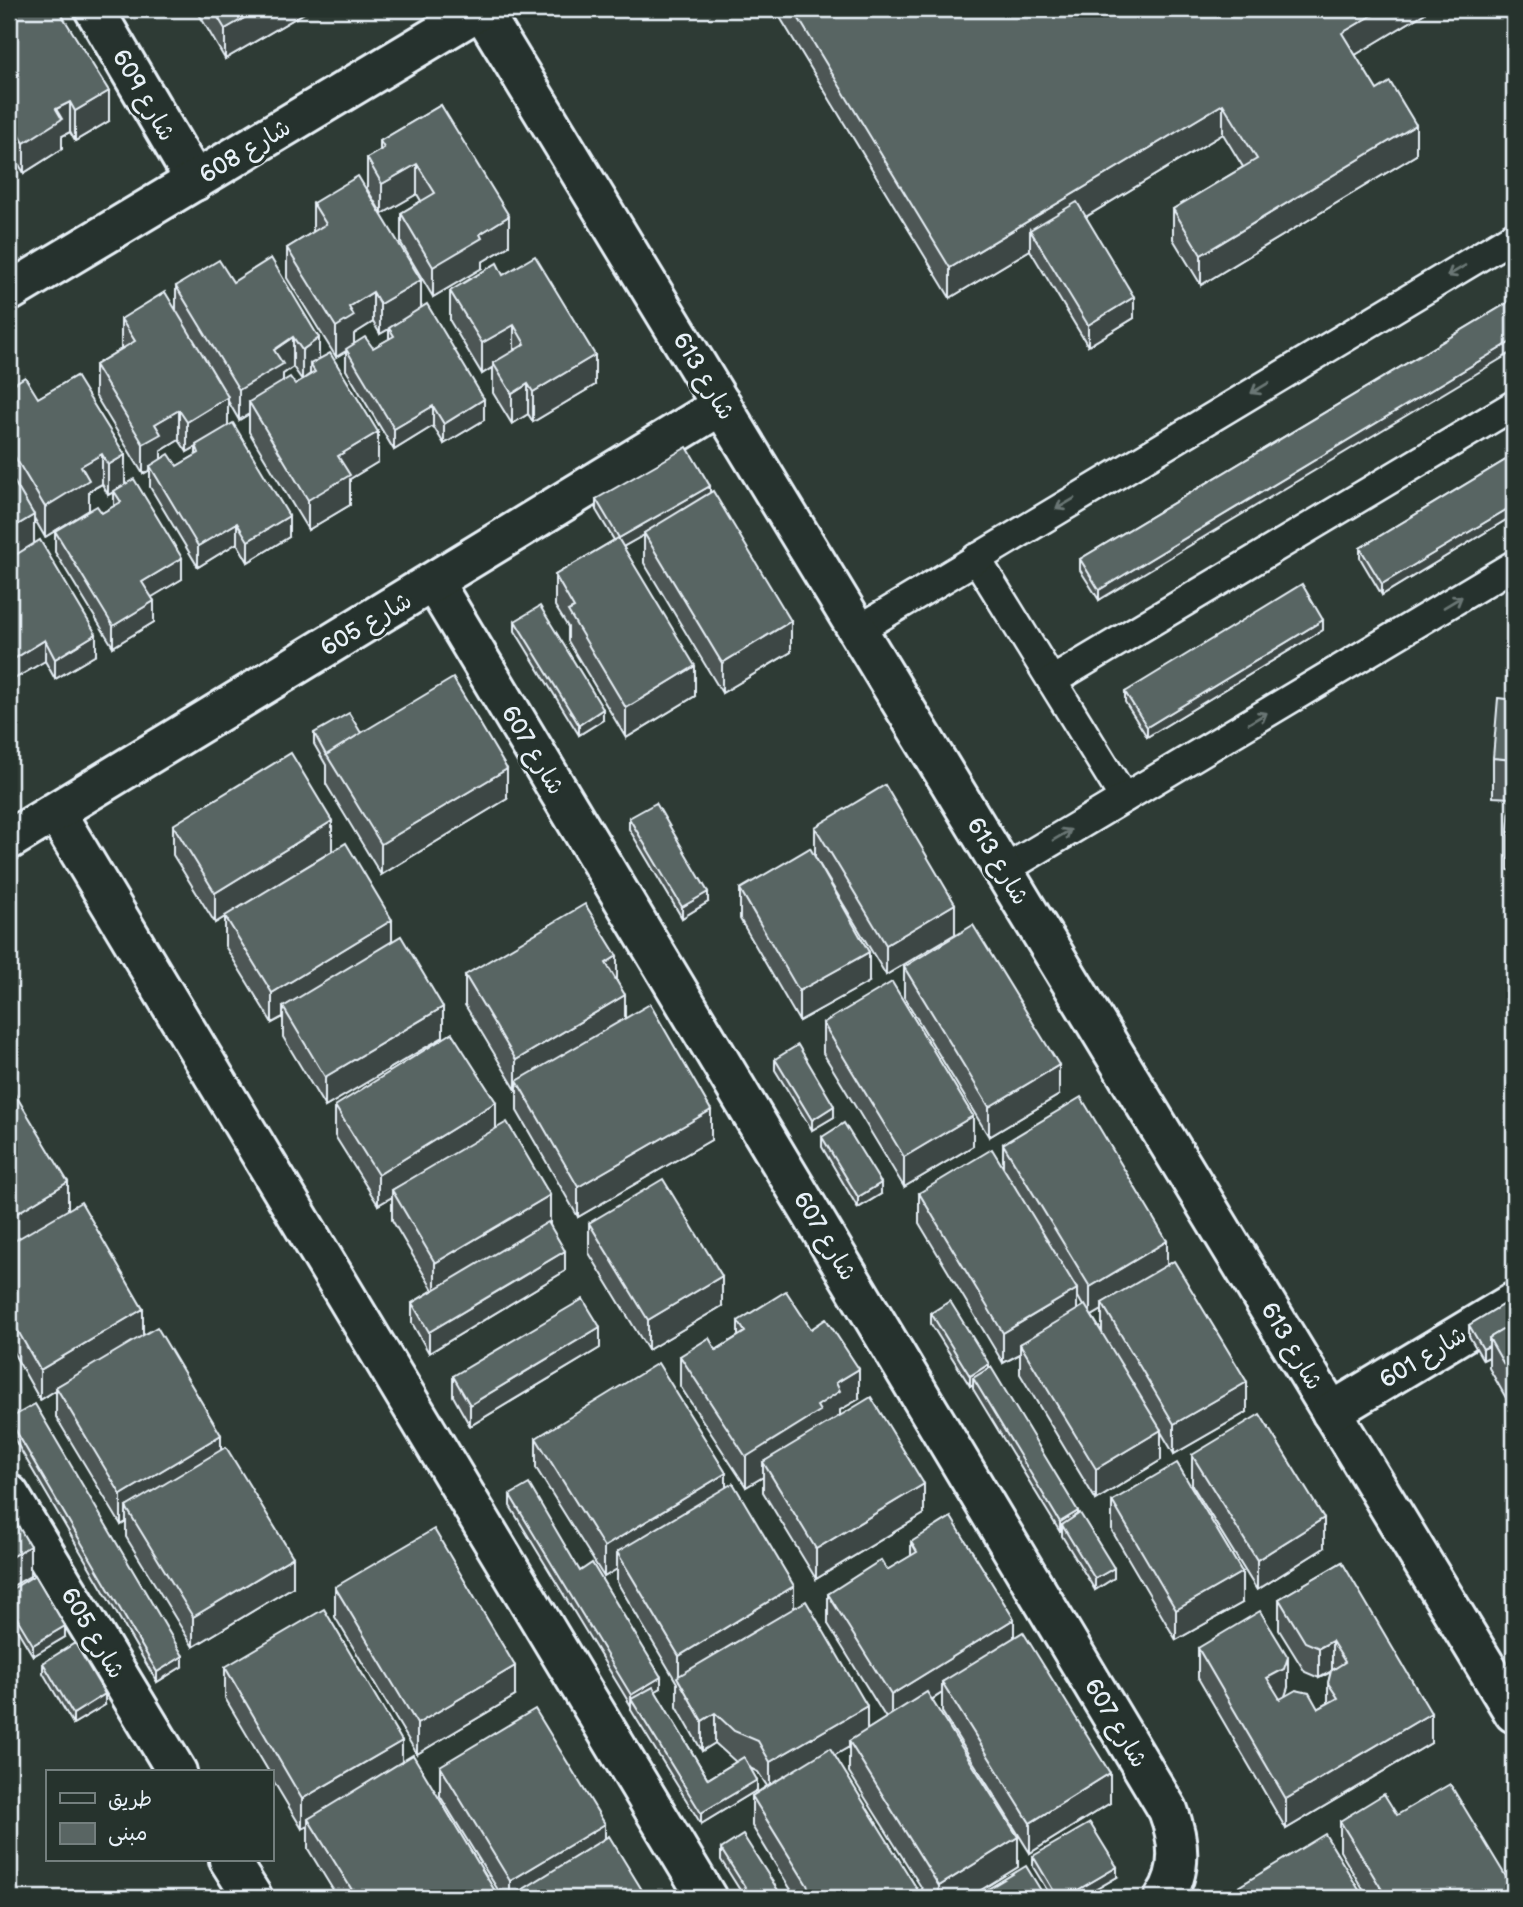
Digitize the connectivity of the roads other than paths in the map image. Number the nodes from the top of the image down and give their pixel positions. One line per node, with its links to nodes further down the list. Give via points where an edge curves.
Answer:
1 (94, 9): 3 (street, شارع 609)
2 (481, 9): 3 (street, شارع 608); 6 (street, شارع 613)
3 (195, 181): 5 (street, شارع 608)
4 (1514, 236): 8 (lane, one-way to 8)
5 (9, 292)
6 (722, 405): 10 (street, شارع 605); 11 (street, شارع 613)
7 (1514, 405): 12 (lane)
8 (976, 558): 11 (lane); 12 (lane)
9 (1514, 565): 13 (lane, one-way to 9)
10 (433, 583): 14 (street, شارع 605); 25 (street, شارع 607, via 1168,1810 1179,1848 1177,1868)
11 (858, 630): 16 (street, شارع 613)
12 (1052, 681): 13 (lane)
13 (1124, 798): 16 (lane, one-way to 13)
14 (56, 813): 15 (street, شارع 605); 24 (street)
15 (9, 840)
16 (1004, 870): 18 (street, شارع 613)
17 (1514, 1302): 18 (street, شارع 601)
18 (1331, 1412): 20 (street, شارع 613)
19 (9, 1494): 21 (street, شارع 605)
20 (1514, 1713)
21 (176, 1770)
22 (230, 1862): 23 (street)
23 (253, 1898)
24 (707, 1898)
25 (1164, 1898)

